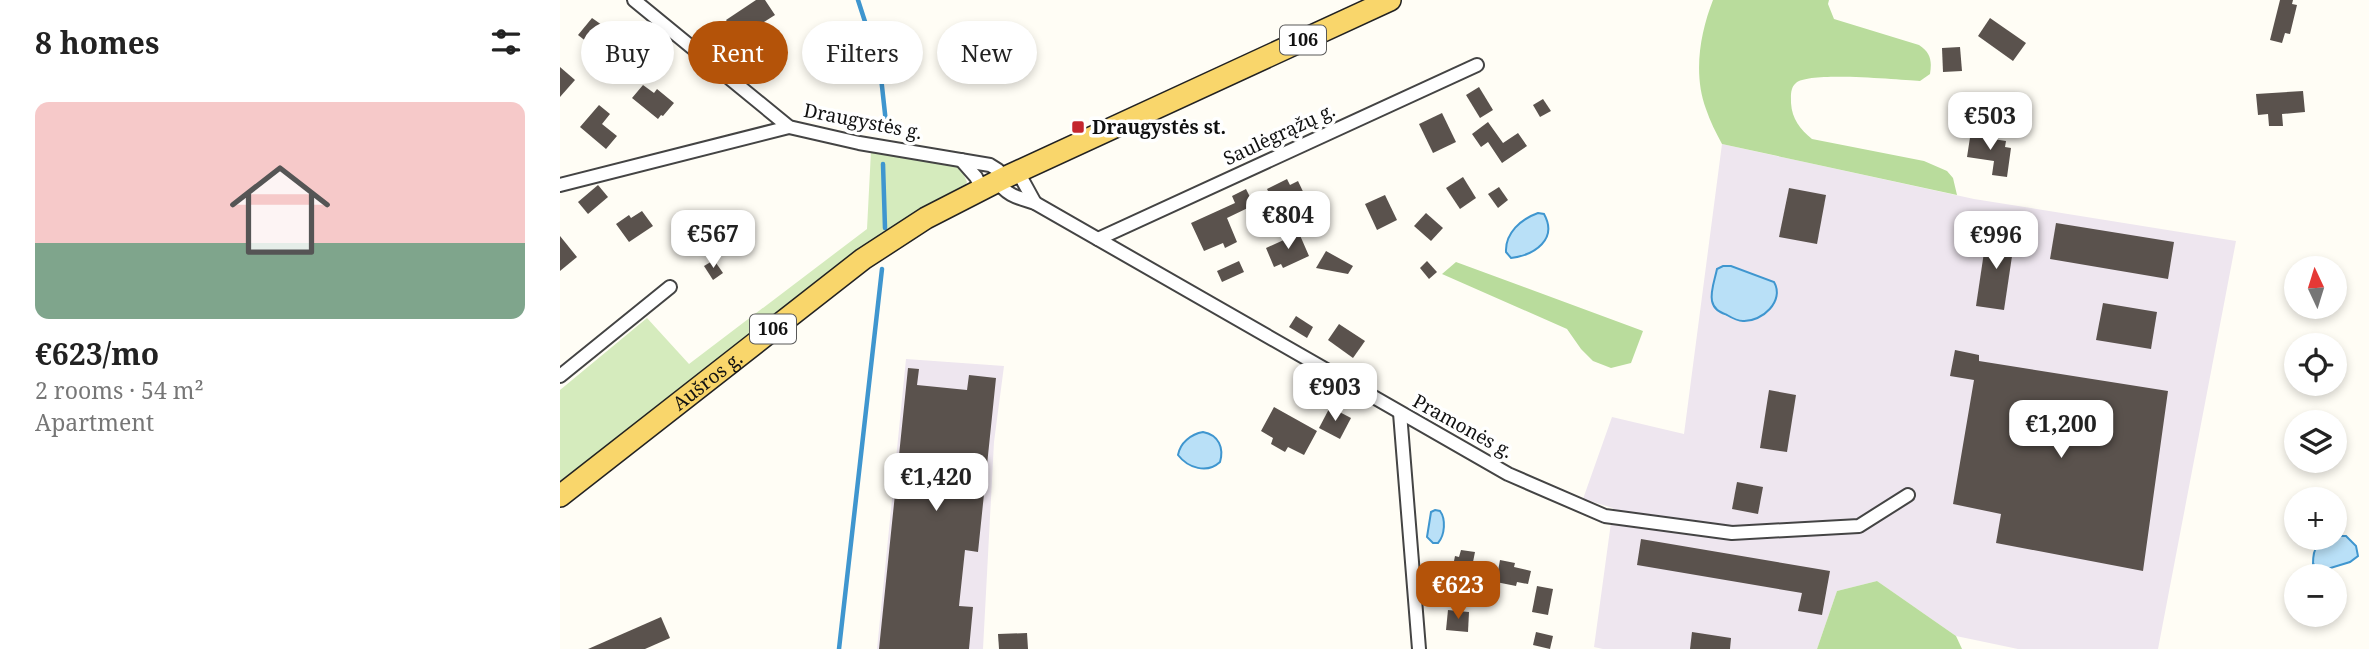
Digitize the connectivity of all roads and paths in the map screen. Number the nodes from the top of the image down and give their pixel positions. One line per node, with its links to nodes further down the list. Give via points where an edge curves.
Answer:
1 (634, 0): 4 (street, Draugystės g.)
2 (1390, 0): 6 (main road, 106)
3 (1476, 65): 9 (street, Saulėgrąžų g.)
4 (789, 127): 5 (street, Draugystės g.); 7 (street)
5 (961, 160): 6 (street, via 976,177); 6 (street, Draugystės g., via 990,165 998,170)
6 (1000, 180): 8 (street); 8 (street, Pramonės g., via 1010,195); 14 (main road, Aušros g. / 106, via 926,218 863,259)
7 (560, 185)
8 (1035, 203): 9 (street, Pramonės g.)
9 (1098, 239): 12 (street, Pramonės g.)
10 (670, 287): 11 (street)
11 (560, 376)
12 (1400, 413): 13 (street, Pramonės g., via 1508,474 1605,516 1732,533 1859,526); 15 (street)
13 (1909, 495)
14 (560, 496)
15 (1419, 649)

